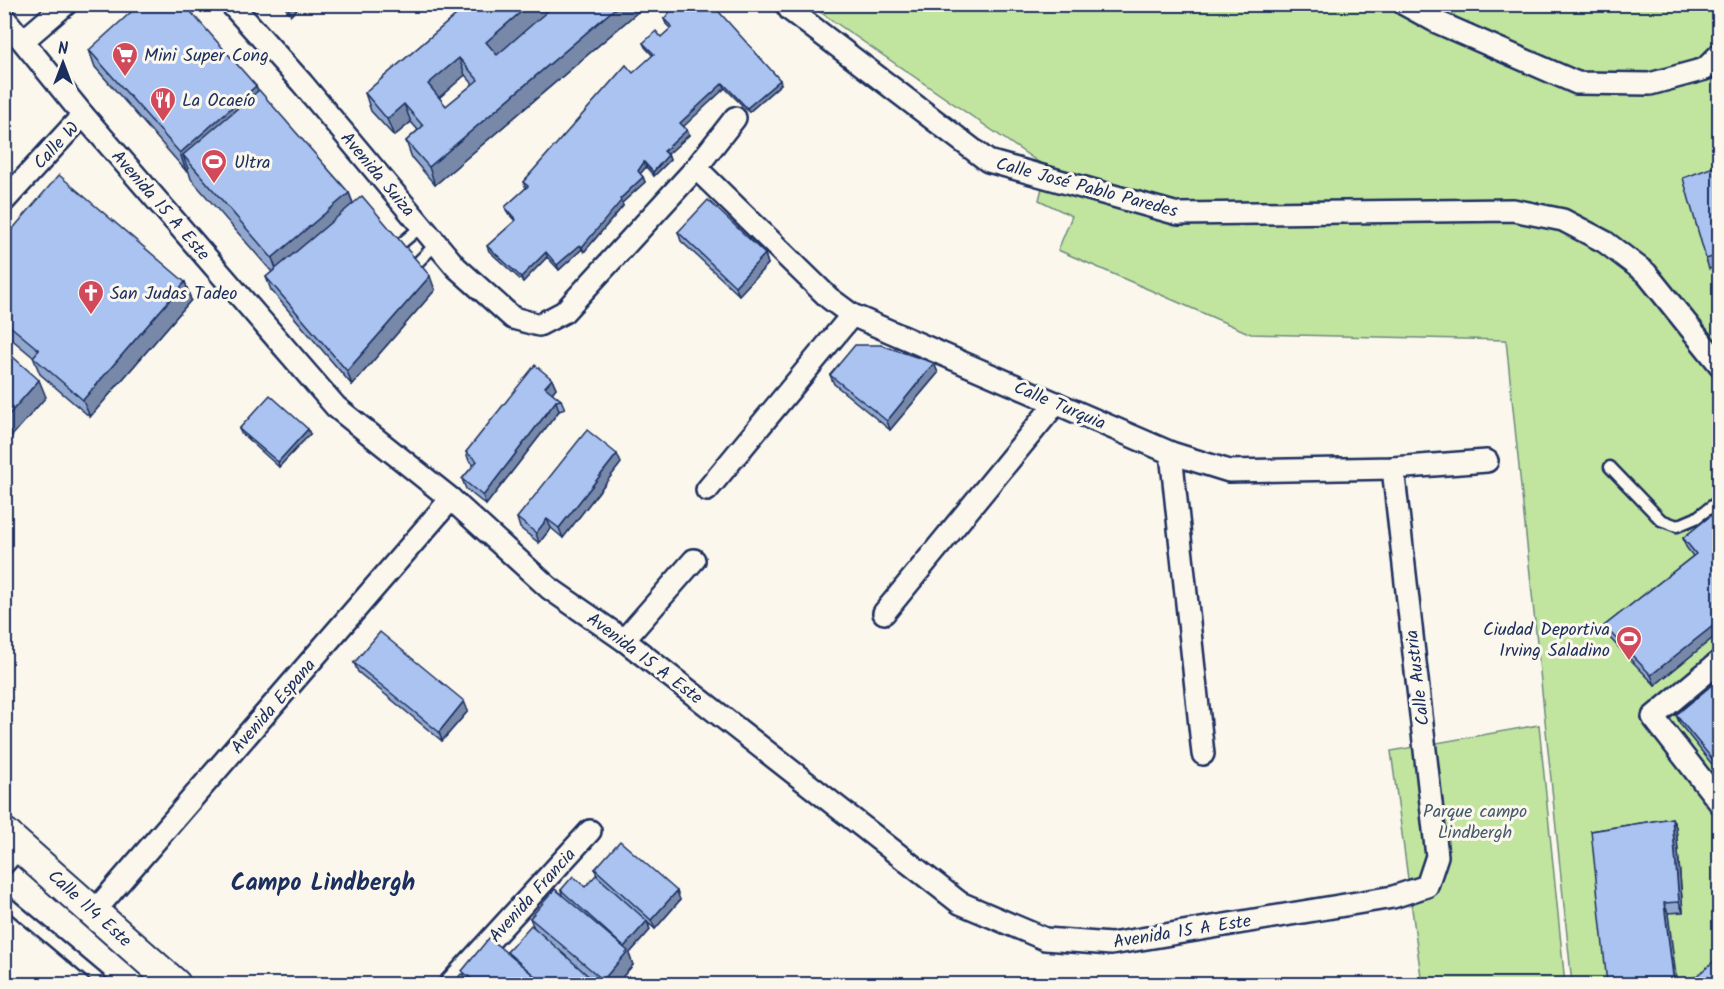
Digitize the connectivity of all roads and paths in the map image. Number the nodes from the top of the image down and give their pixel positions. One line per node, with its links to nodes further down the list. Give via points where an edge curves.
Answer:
1 (66, 4): 6 (street)
2 (231, 4): 12 (street, Avenida Suiza)
3 (786, 4): 17 (street, Calle José Pablo Paredes, via 988,161 1178,214 1513,210 1563,220 1605,242 1646,273)
4 (1404, 4): 7 (street, via 1577,83 1650,84 1705,69)
5 (4, 18): 6 (street, Avenida 15 A Este)
6 (24, 40): 8 (street, Avenida 15 A Este)
7 (1719, 54)
8 (83, 115): 11 (street, Calle W); 24 (street, Avenida 15 A Este, via 336,407)
9 (735, 118): 10 (street)
10 (696, 168): 13 (street, Avenida Suiza, via 564,312 539,325 513,318); 16 (street, Calle Turquia, via 829,298)
11 (4, 201)
12 (422, 226): 13 (street, Avenida Suiza); 14 (lane)
13 (436, 244): 15 (lane)
14 (398, 246)
15 (414, 266)
16 (852, 315): 18 (street, Calle Turquia); 23 (street)
17 (1719, 365)
18 (1056, 403): 19 (street, Calle Turquia); 27 (street)
19 (1171, 453): 22 (street, Calle Turquia, via 1229,471); 30 (street)
20 (1487, 461): 22 (street, Calle Turquia)
21 (1610, 467): 25 (lane, via 1661,520 1677,526 1696,518)
22 (1393, 468): 34 (street, Calle Austria, via 1437,856)
23 (707, 490)
24 (451, 499): 28 (street, Avenida 15 A Este, via 549,588); 36 (street, Avenida Espana)
25 (1719, 500)
26 (693, 560): 28 (street)
27 (884, 613)
28 (624, 640): 34 (street, Avenida 15 A Este, via 960,903 1045,939 1111,944 1393,897)
29 (1719, 661): 31 (street, via 1653,717)
30 (1203, 754)
31 (1719, 803)
32 (590, 831): 39 (street, Avenida Francia)
33 (11, 851): 36 (street, Calle 114 Este)
34 (1427, 886)
35 (4, 900): 37 (lane)
36 (94, 912): 38 (street, Calle 114 Este)
37 (104, 984)
38 (175, 984)
39 (450, 984)

